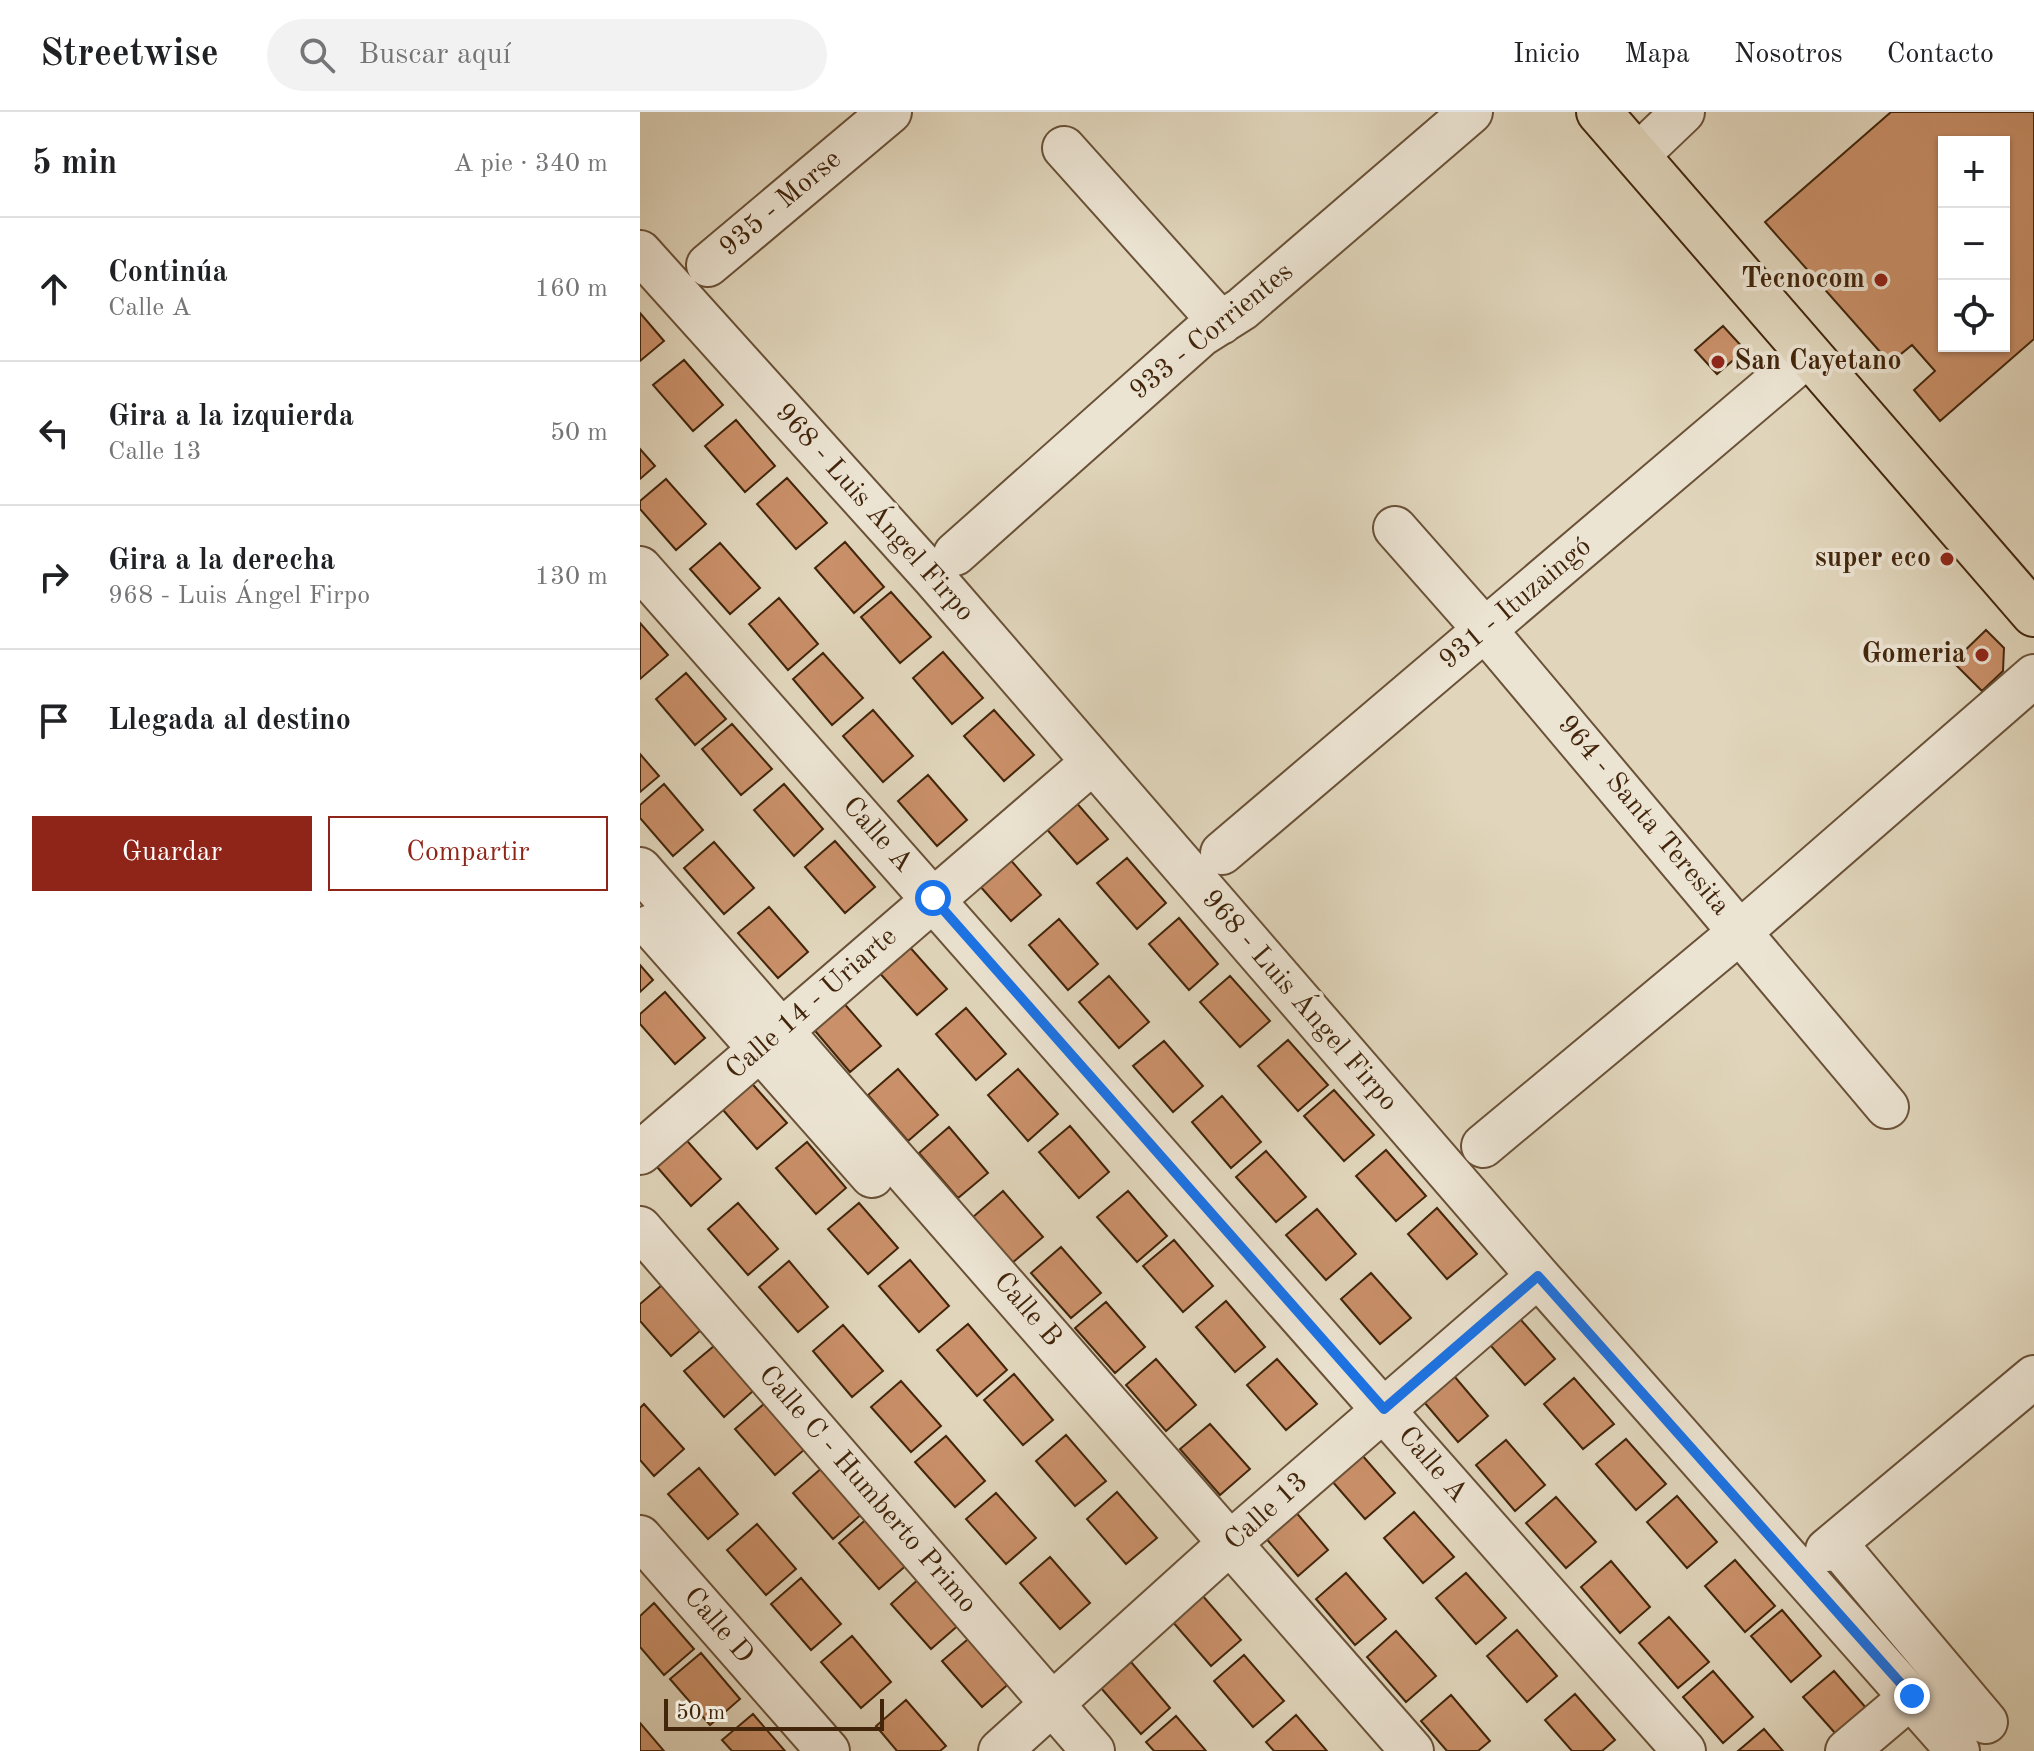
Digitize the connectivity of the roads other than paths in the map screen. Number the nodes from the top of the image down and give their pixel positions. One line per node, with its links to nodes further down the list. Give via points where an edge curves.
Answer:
1 (890, 112): 8 (street, 935 - Morse)
2 (1471, 112): 9 (street, 933 - Corrientes)
3 (1599, 112): 6 (main road)
4 (1683, 112): 6 (street)
5 (1064, 148): 9 (street)
6 (1637, 156): 10 (main road)
7 (640, 252): 17 (street, 968 - Luis Ángel Firpo)
8 (708, 265)
9 (1221, 323): 12 (street, 933 - Corrientes, via 1201,335)
10 (1809, 354): 14 (main road); 15 (street, 931 - Ituzaingó)
11 (1395, 528): 15 (street, 964 - Santa Teresita)
12 (955, 554)
13 (640, 568): 20 (street, Calle A)
14 (2034, 614)
15 (1486, 631): 18 (street, 931 - Ituzaingó); 22 (street, 964 - Santa Teresita)
16 (2034, 676): 22 (street)
17 (1093, 762): 20 (street, Calle 14 - Uriarte); 28 (street, 968 - Luis Ángel Firpo)
18 (1222, 853)
19 (640, 869): 23 (street, Calle B)
20 (933, 898): 23 (street, Calle 14 - Uriarte); 30 (street, Calle A)
21 (640, 913): 23 (street, Calle B)
22 (1740, 932): 24 (street, 964 - Santa Teresita); 25 (street)
23 (772, 1040): 26 (street, Calle 14 - Uriarte); 32 (street, Calle B)
24 (1887, 1107)
25 (1483, 1146)
26 (640, 1153)
27 (640, 1228): 33 (street, Calle C - Humberto Primo)
28 (1538, 1276): 30 (street, Calle 13); 34 (street, 968 - Luis Ángel Firpo)
29 (2030, 1388): 35 (street, via 1832,1547)
30 (1384, 1409): 32 (street, Calle 13); 41 (street, Calle A)
31 (640, 1537): 36 (street, Calle D)
32 (1220, 1553): 33 (street, Calle 13); 39 (street, Calle B); 40 (street, Calle B)
33 (1053, 1705): 37 (street, Calle 13); 38 (street, Calle C - Humberto Primo)
34 (1921, 1707): 35 (street, 968 - Luis Ángel Firpo); 42 (street); 43 (street)
35 (1972, 1737)
36 (828, 1751)
37 (1000, 1751)
38 (1093, 1751)
39 (1375, 1751)
40 (1412, 1751)
41 (1684, 1751)
42 (1847, 1751)
43 (1891, 1751)

